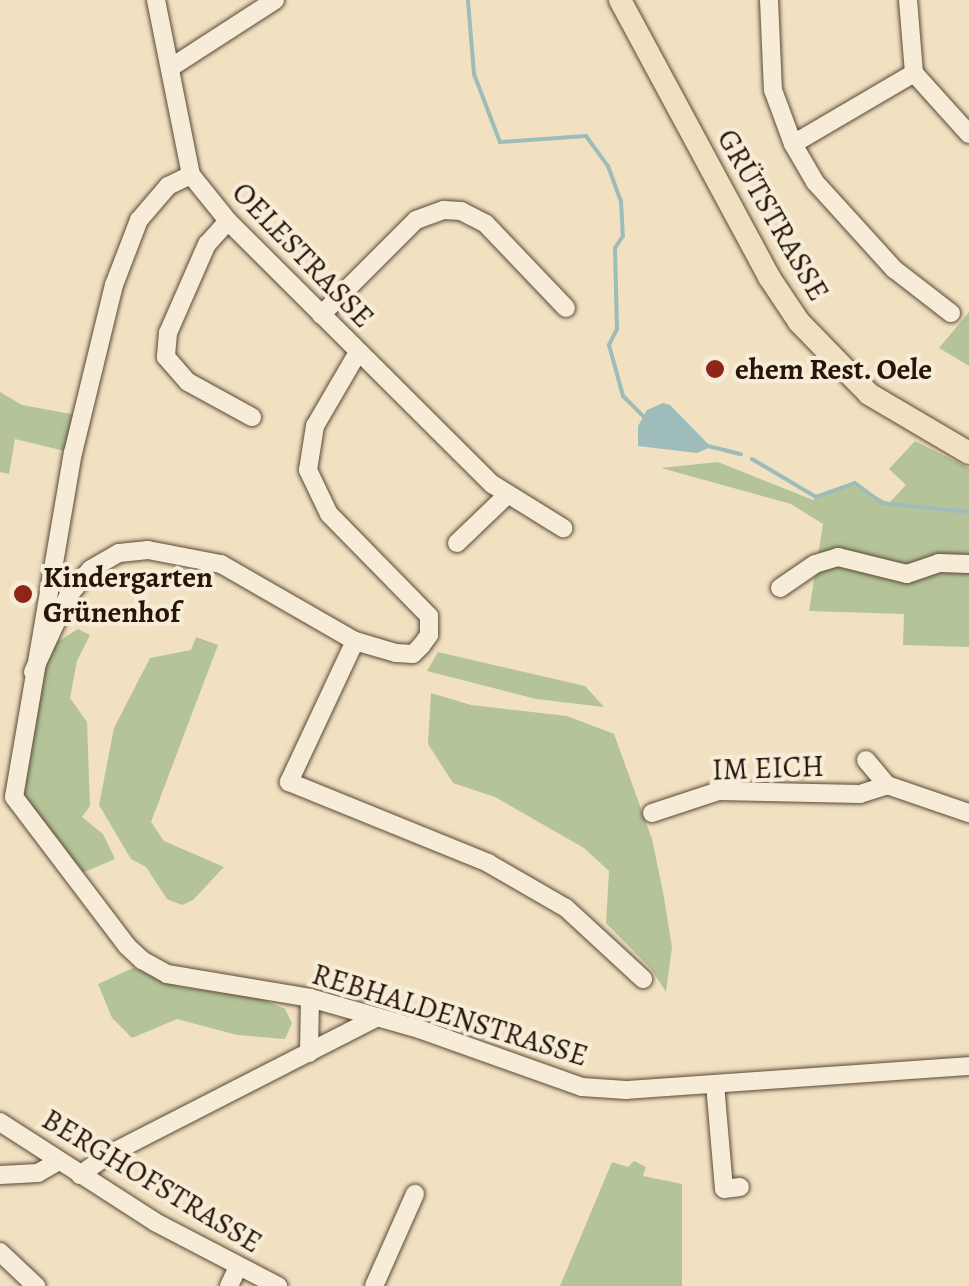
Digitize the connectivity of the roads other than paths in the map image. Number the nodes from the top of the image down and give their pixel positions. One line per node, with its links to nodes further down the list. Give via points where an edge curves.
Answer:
1 (156, 0): 6 (street, OELESTRASSE)
2 (276, 0): 6 (street)
3 (620, 0): 17 (main road, GRÜTSTRASSE, via 768,277 799,322 869,394)
4 (770, 0): 9 (street, via 772,90)
5 (908, 0): 7 (street)
6 (170, 68): 10 (street, OELESTRASSE)
7 (914, 73): 8 (street); 9 (street)
8 (969, 134)
9 (793, 144): 13 (street, via 816,182 894,268)
10 (191, 175): 11 (street, OELESTRASSE); 24 (street, via 168,186 139,220 114,285 73,454)
11 (228, 221): 14 (street, OELESTRASSE); 16 (street, via 207,244 168,333 166,357 188,382)
12 (566, 308): 14 (street, via 486,224 444,210 416,220)
13 (951, 313)
14 (321, 315): 15 (street, OELESTRASSE)
15 (358, 352): 18 (street, OELESTRASSE); 23 (street, via 315,426 308,470 330,514 429,616 429,635 413,654)
16 (252, 417)
17 (969, 453)
18 (507, 494): 19 (street, OELESTRASSE); 20 (street)
19 (563, 528)
20 (458, 542)
21 (969, 564): 22 (street, via 940,563 907,574 838,557)
22 (780, 588)
23 (355, 641): 24 (street, via 221,564 148,550 120,553 91,569 68,596); 30 (street, via 289,782 488,864 566,908)
24 (33, 672): 27 (street)
25 (866, 760): 26 (street, IM EICH)
26 (888, 785): 28 (street, IM EICH, via 860,794 719,791); 29 (street, IM EICH)
27 (7, 799): 31 (street, REBHALDENSTRASSE, via 148,965)
28 (652, 813)
29 (969, 813)
30 (643, 979)
31 (310, 998): 32 (street, REBHALDENSTRASSE); 33 (street)
32 (378, 1018): 33 (street); 35 (street, REBHALDENSTRASSE, via 582,1087)
33 (309, 1053): 38 (street)
34 (969, 1066): 35 (street, REBHALDENSTRASSE)
35 (715, 1084): 40 (street, via 724,1189)
36 (0, 1122): 37 (street, BERGHOFSTRASSE)
37 (59, 1161): 38 (street, BERGHOFSTRASSE); 39 (street, via 38,1173)
38 (80, 1175): 43 (street, BERGHOFSTRASSE)
39 (0, 1176)
40 (740, 1188)
41 (415, 1194): 47 (street)
42 (0, 1252): 44 (street)
43 (238, 1266): 45 (street); 46 (street, BERGHOFSTRASSE)
44 (36, 1286)
45 (229, 1286)
46 (278, 1286)
47 (374, 1286)

